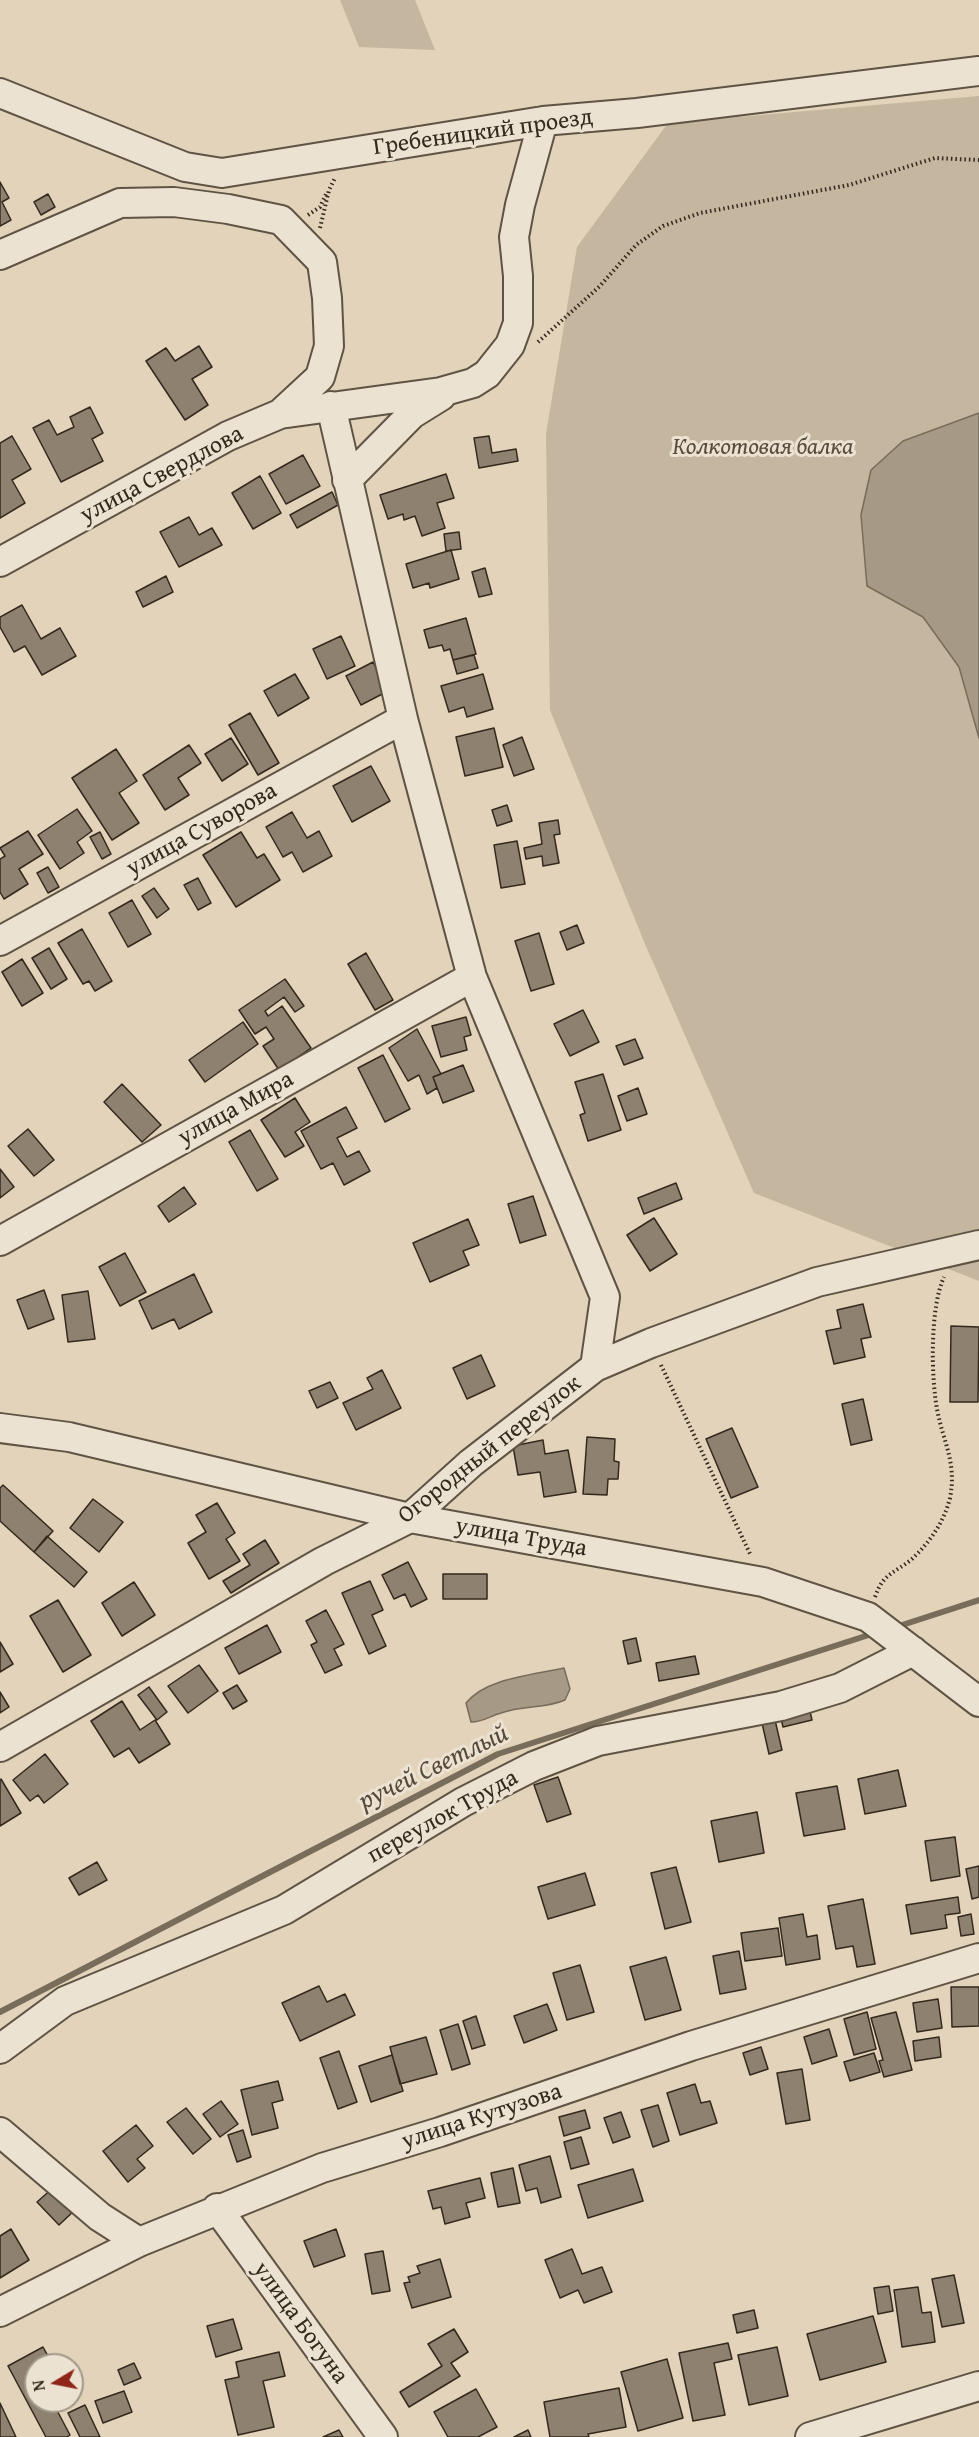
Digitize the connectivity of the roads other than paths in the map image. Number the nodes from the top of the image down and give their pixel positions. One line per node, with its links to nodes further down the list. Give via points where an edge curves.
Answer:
1 (979, 71): 3 (street, Гребеницкий проезд)
2 (0, 93): 3 (street, Гребеницкий проезд, via 185,167 222,173)
3 (543, 121): 5 (street, via 514,237 518,323 510,345 487,374)
4 (0, 255): 7 (street, via 120,203 174,202 228,208 281,220 322,262 329,345 320,377)
5 (456, 388): 6 (street, улица Свердлова); 8 (street, via 412,414)
6 (331, 406): 7 (street, улица Свердлова); 8 (street)
7 (280, 414): 9 (street, улица Свердлова, via 228,436)
8 (347, 480): 10 (street)
9 (0, 562)
10 (403, 719): 11 (street, улица Суворова); 12 (street)
11 (0, 941)
12 (472, 977): 13 (street, улица Мира); 15 (street, via 605,1297)
13 (0, 1241)
14 (969, 1247): 15 (street, Огородный переулок, via 817,1282)
15 (595, 1367): 17 (street, Огородный переулок, via 471,1463)
16 (0, 1428): 17 (street, улица Труда, via 69,1437)
17 (410, 1518): 18 (street, улица Труда, via 763,1582); 20 (street, Огородный переулок, via 324,1561)
18 (887, 1631): 19 (street, улица Труда); 22 (street, переулок Труда, via 840,1688 781,1707 598,1741 534,1766 464,1802 284,1910 65,2001)
19 (979, 1702)
20 (0, 1747)
21 (979, 1958): 24 (street, улица Кутузова, via 691,2046 322,2168)
22 (0, 2049)
23 (0, 2132): 25 (street, via 100,2217)
24 (217, 2208): 25 (street, улица Кутузова); 28 (street, улица Богуна)
25 (139, 2242): 26 (street, улица Кутузова)
26 (0, 2312)
27 (979, 2386): 29 (street)
28 (383, 2437)
29 (810, 2437)

